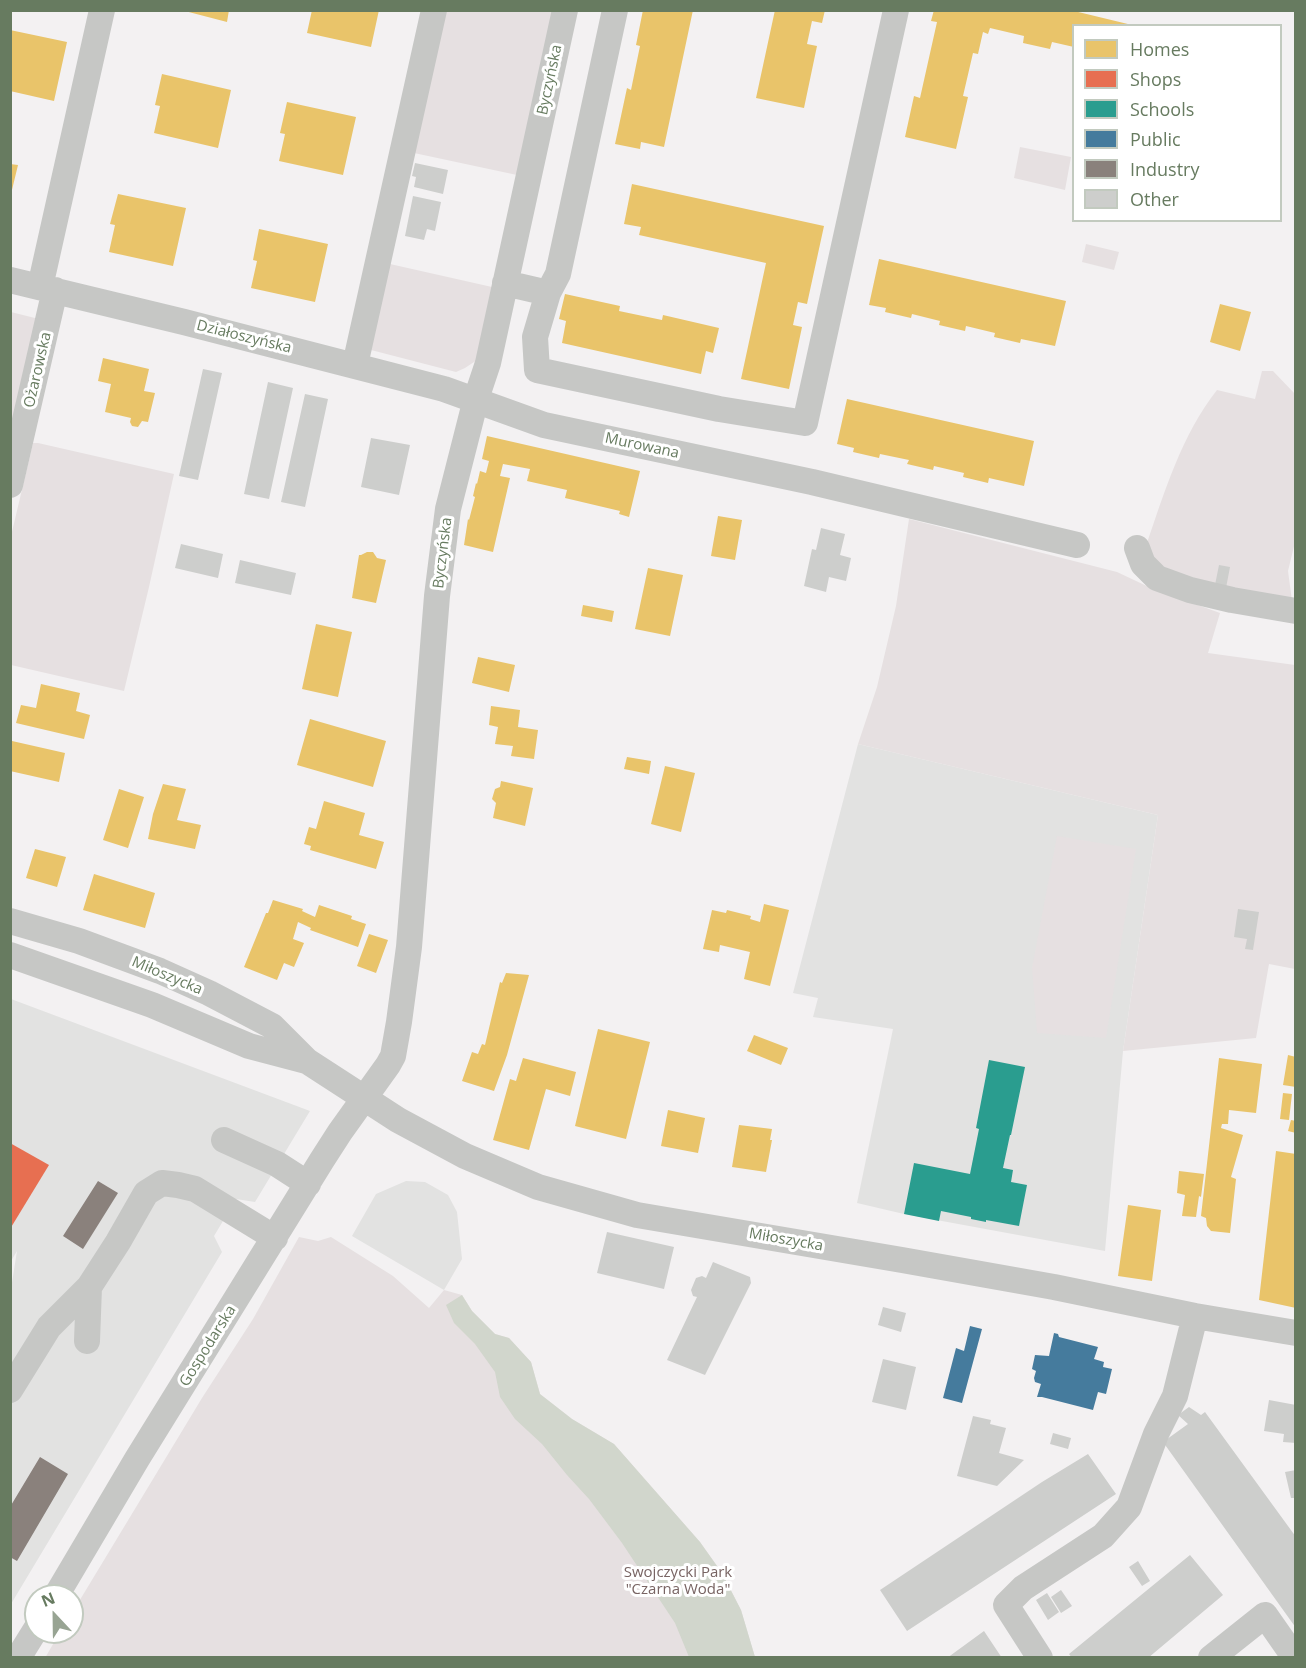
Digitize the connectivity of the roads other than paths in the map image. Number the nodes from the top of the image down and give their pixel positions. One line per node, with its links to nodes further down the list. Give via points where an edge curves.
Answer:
1 (102, 10): 8 (street, Ożarowska)
2 (434, 10): 10 (street)
3 (565, 10): 7 (street, Byczyńska)
4 (615, 10): 9 (street, via 558,274)
5 (896, 10): 9 (street, via 805,423 537,370 535,337)
6 (10, 280): 8 (street, Działoszyńska)
7 (506, 283): 9 (street); 11 (street, Byczyńska)
8 (48, 289): 10 (street, Działoszyńska); 12 (street, Ożarowska)
9 (548, 293)
10 (355, 365): 11 (street, Działoszyńska)
11 (476, 399): 13 (street, Murowana, via 544,425 812,482); 19 (street, Byczyńska, via 448,509 437,596 409,946 399,1022 393,1056)
12 (10, 485)
13 (1077, 545)
14 (1137, 548): 15 (street, via 1143,564 1157,578 1200,593)
15 (1296, 611)
16 (10, 921): 18 (street, Miłoszycka, via 79,941 209,993 272,1026)
17 (10, 955): 18 (street, Miłoszycka, via 152,1005 249,1046)
18 (307, 1061): 19 (street, Miłoszycka)
19 (364, 1098): 21 (street, Gospodarska); 24 (street, Miłoszycka, via 465,1156 538,1187 637,1215 1031,1283)
20 (224, 1140): 21 (street, via 277,1164)
21 (308, 1184): 22 (street, Gospodarska)
22 (274, 1238): 23 (street, via 195,1189 162,1183 146,1193); 28 (street, Gospodarska)
23 (89, 1287): 26 (street); 27 (street, via 49,1327)
24 (1195, 1316): 25 (street, Miłoszycka); 31 (street, via 1175,1396 1156,1434 1129,1507 1103,1536 1023,1588 1006,1605)
25 (1296, 1333)
26 (87, 1341)
27 (10, 1390)
28 (63, 1584)
29 (27, 1644): 30 (street)
30 (18, 1658)
31 (1040, 1658)
32 (1211, 1658): 33 (street, via 1265,1615)
33 (1295, 1658)

